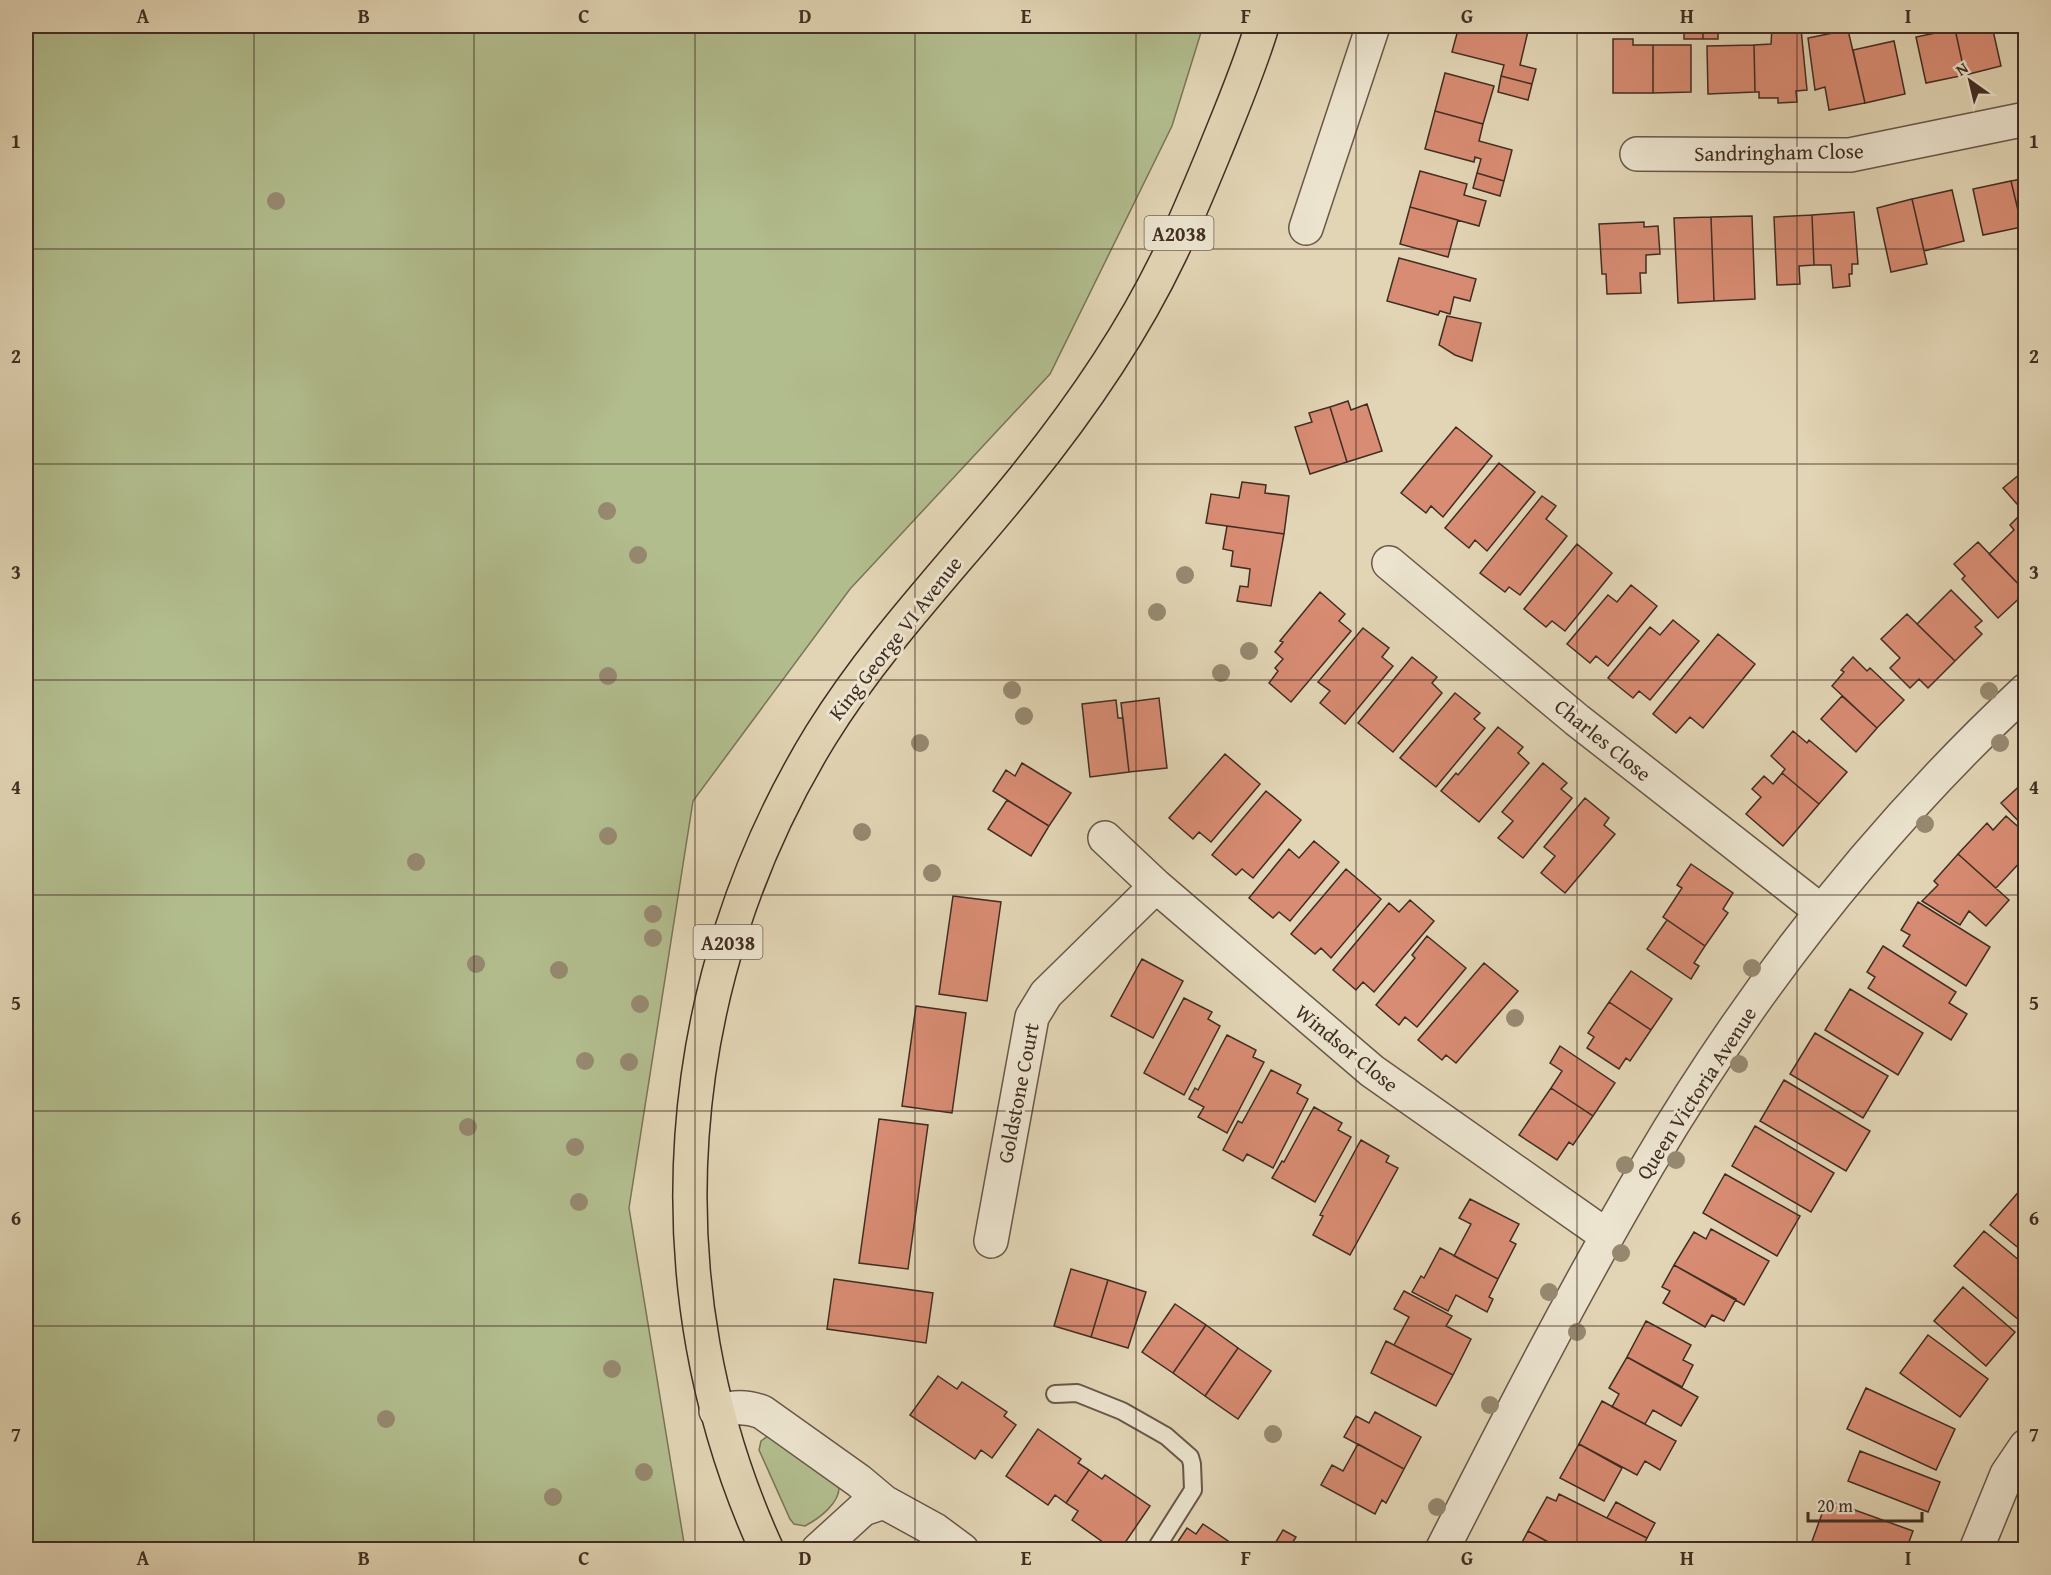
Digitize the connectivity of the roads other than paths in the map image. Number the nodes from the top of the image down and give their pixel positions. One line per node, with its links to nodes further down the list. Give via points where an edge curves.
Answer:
1 (1262, 26): 14 (main road, King George VI Avenue / A2038, via 1230,114 1169,257 1120,342 1022,481 850,691 798,774 748,878 712,995 693,1112 689,1173 696,1292)
2 (1373, 26): 5 (street)
3 (2025, 119): 4 (street, Sandringham Close, via 1850,155)
4 (1637, 154)
5 (1306, 228)
6 (1389, 563): 10 (street, Charles Close, via 1577,720)
7 (2025, 690): 10 (street, Queen Victoria Avenue, via 1904,813)
8 (1105, 838): 9 (street, Windsor Close)
9 (1156, 886): 11 (street, Windsor Close, via 1372,1071); 12 (street, Goldstone Court, via 1056,983 1032,1017)
10 (1821, 911): 11 (street, Queen Victoria Avenue, via 1730,1036)
11 (1607, 1236): 21 (street, Queen Victoria Avenue)
12 (991, 1241)
13 (1055, 1394): 20 (lane, via 1077,1393 1122,1411 1166,1436 1190,1457 1193,1490)
14 (716, 1411): 16 (street, via 750,1407 762,1412); 17 (main road, King George VI Avenue / A2038)
15 (2025, 1446): 22 (street, via 2007,1474)
16 (884, 1502): 18 (street, via 863,1509); 19 (street)
17 (767, 1550)
18 (818, 1550)
19 (962, 1550)
20 (1155, 1550)
21 (1442, 1550)
22 (1976, 1550)

